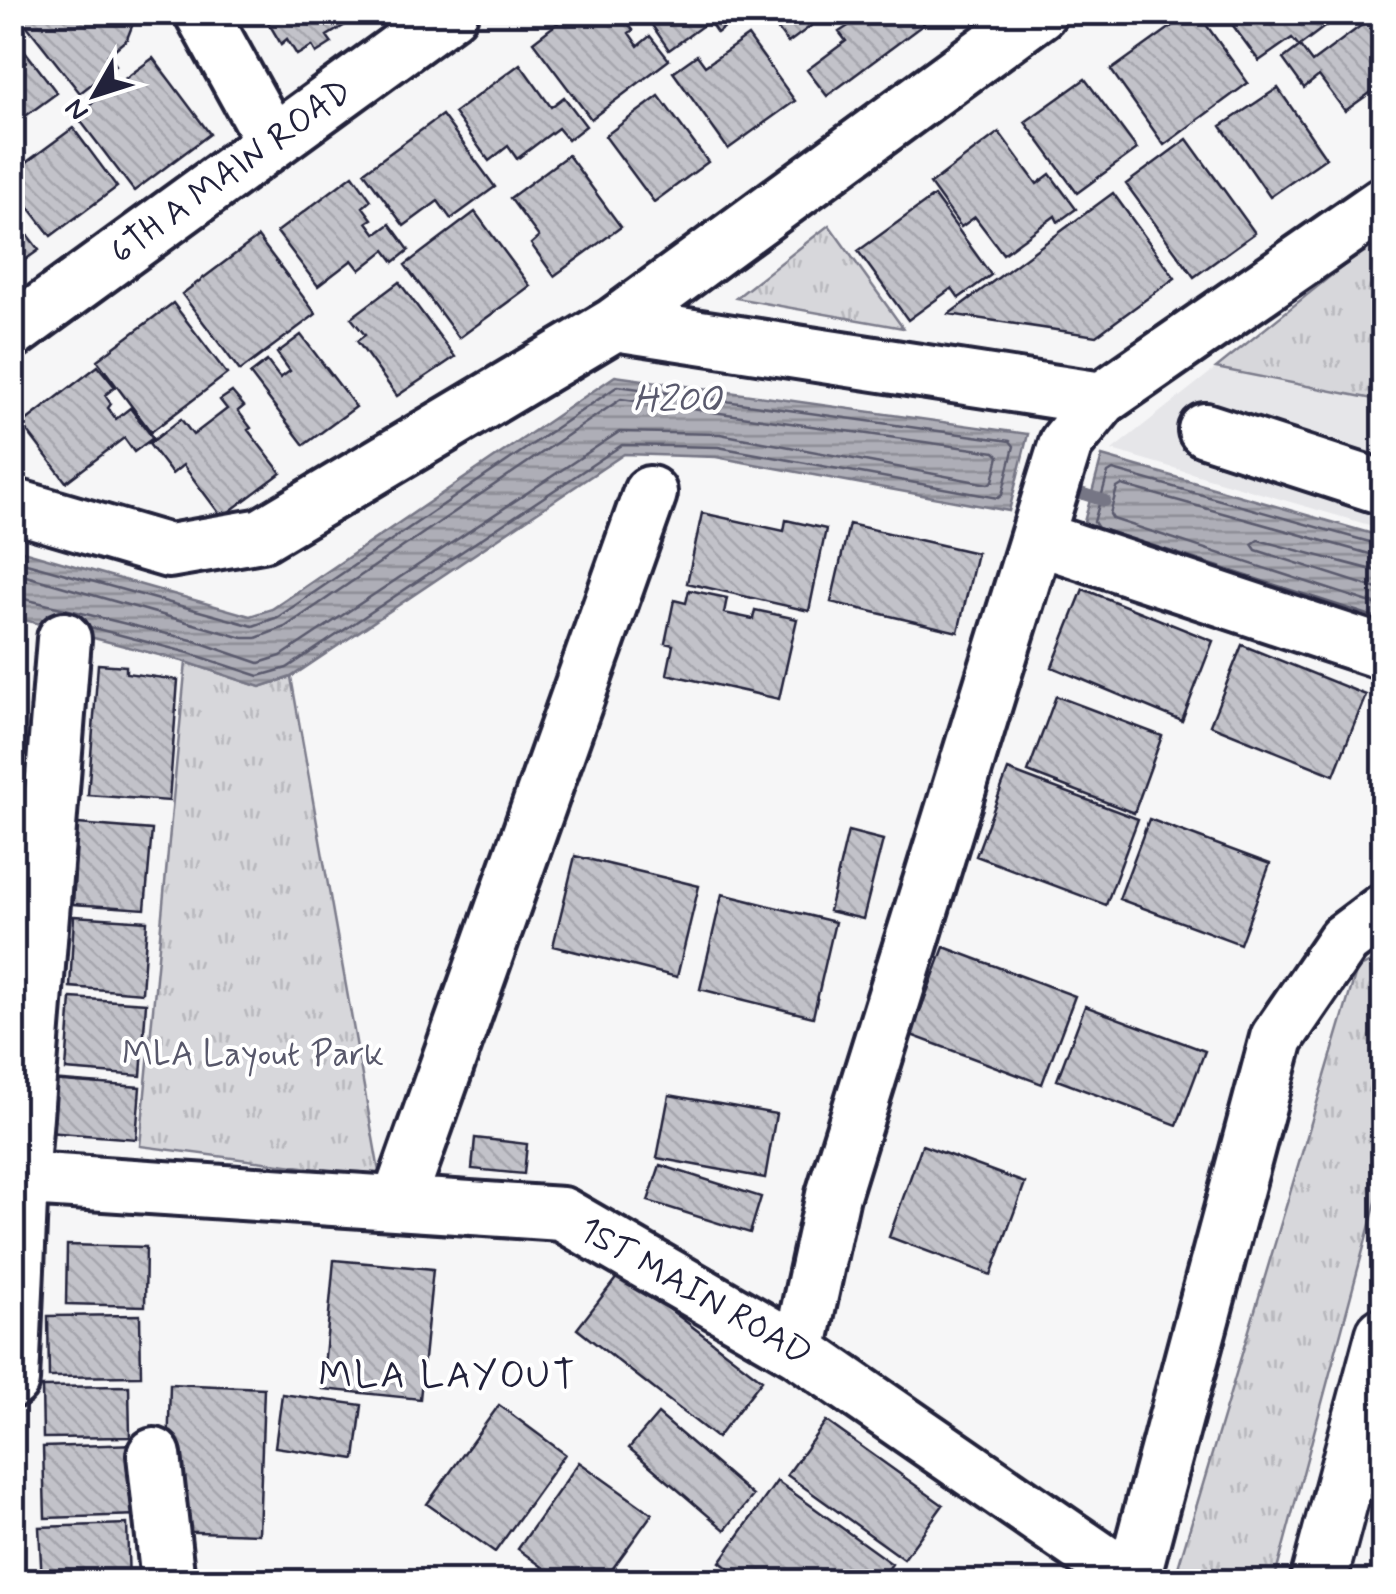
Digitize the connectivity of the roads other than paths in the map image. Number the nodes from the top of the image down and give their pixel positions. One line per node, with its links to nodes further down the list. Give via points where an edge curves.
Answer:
1 (201, 12): 5 (street)
2 (450, 12): 5 (street, 6TH A MAIN ROAD)
3 (1040, 12): 4 (street)
4 (980, 31): 7 (street)
5 (272, 141): 8 (street, 6TH A MAIN ROAD)
6 (1384, 202): 9 (street)
7 (614, 324): 9 (street); 13 (street, via 262,536 170,551)
8 (12, 332)
9 (1102, 399): 14 (street, via 1066,443)
10 (1205, 430): 11 (street)
11 (1384, 488)
12 (650, 493): 19 (street)
13 (12, 504)
14 (1040, 529): 16 (street); 21 (street, via 833,1195)
15 (64, 639): 18 (street)
16 (1384, 654)
17 (1384, 910): 24 (street, via 1344,940 1276,1038)
18 (17, 1178): 19 (street, 1ST MAIN ROAD); 22 (street)
19 (398, 1203): 21 (street, 1ST MAIN ROAD, via 562,1214)
20 (1384, 1335): 26 (main road)
21 (799, 1351): 24 (street, 1ST MAIN ROAD)
22 (12, 1381)
23 (154, 1455): 25 (street)
24 (1132, 1581)
25 (168, 1582)
26 (1318, 1582)

